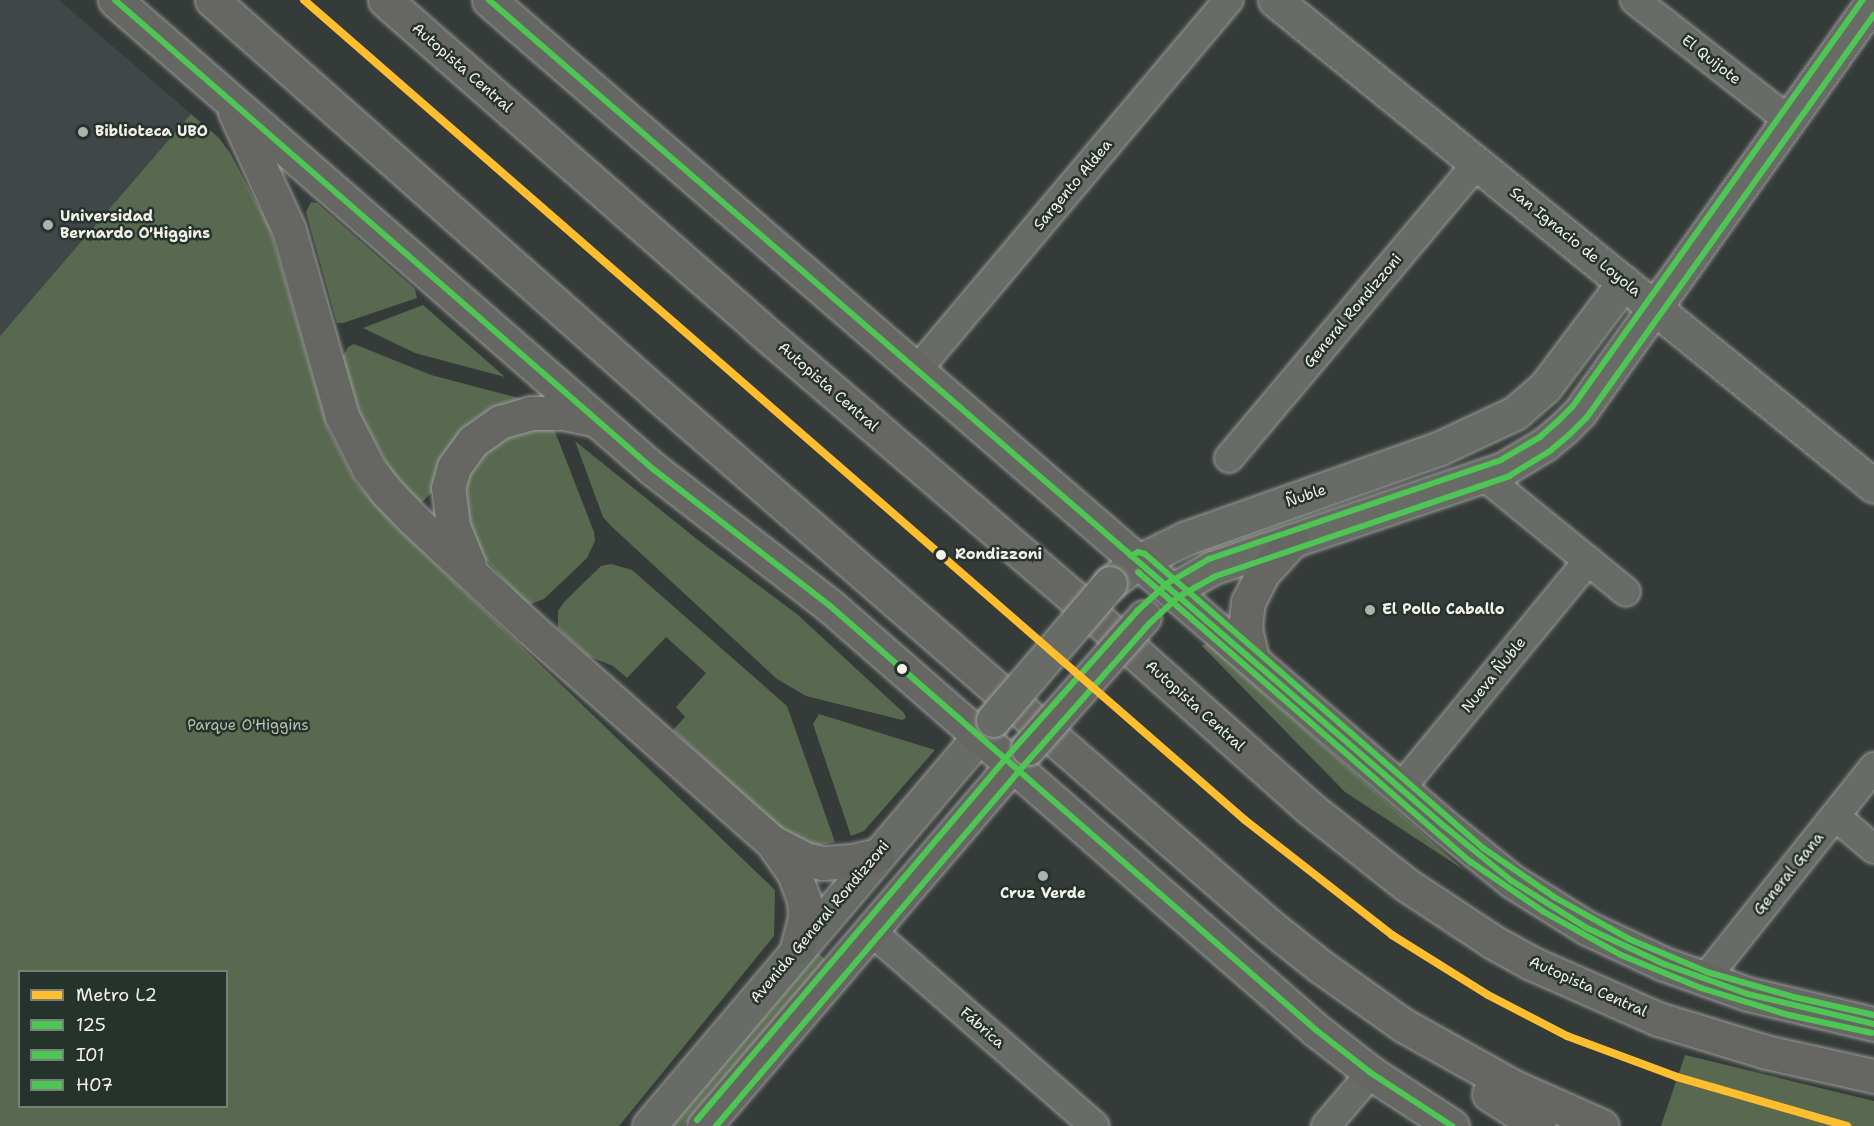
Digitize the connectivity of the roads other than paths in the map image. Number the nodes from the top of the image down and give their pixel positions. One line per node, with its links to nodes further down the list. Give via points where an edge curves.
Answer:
1 (115, 0): 9 (main road)
2 (212, 0): 38 (main road, via 656,393 1271,927)
3 (385, 0): 40 (main road, Autopista Central, via 1312,810 1407,885 1531,963 1648,1014 1755,1049)
4 (489, 0): 14 (main road)
5 (1229, 0): 14 (street, Sargento Aldea)
6 (1275, 0): 11 (main road, San Ignacio de Loyola)
7 (1635, 0): 10 (street, El Quijote)
8 (1874, 0): 10 (main road)
9 (229, 100): 15 (main road); 22 (main road, via 289,230 330,378 354,444 386,491)
10 (1788, 120): 13 (main road)
11 (1477, 163): 12 (main road, San Ignacio de Loyola); 16 (street, General Rondizzoni)
12 (1624, 282): 13 (main road, San Ignacio de Loyola); 20 (main road, Ñuble, via 1545,387 1515,413 1438,449 1186,538)
13 (1654, 307): 17 (main road, via 1580,412 1538,449); 18 (main road, San Ignacio de Loyola)
14 (916, 370): 20 (main road)
15 (596, 420): 22 (main road, via 547,412 515,416 486,430 463,453 451,478 449,506 453,526); 26 (main road, via 693,502)
16 (1229, 458)
17 (1484, 476): 19 (main road); 21 (street)
18 (1874, 486)
19 (1292, 542): 23 (main road, via 1212,568); 25 (main road, via 1262,574 1248,602 1245,629)
20 (1139, 561): 23 (main road); 26 (main road, Ñuble, bridge, via 1110,583)
21 (1588, 561): 24 (street); 29 (street, Nueva Ñuble)
22 (474, 575): 31 (main road)
23 (1173, 590): 25 (main road); 27 (main road, bridge, via 1144,616)
24 (1626, 592)
25 (1252, 658): 29 (main road)
26 (985, 728): 27 (main road); 33 (main road, Avenida General Rondizzoni)
27 (1019, 757): 34 (main road); 39 (main road, via 1316,1030)
28 (1874, 767): 30 (street, General Gana)
29 (1400, 789): 36 (main road, via 1477,855 1549,905 1625,947)
30 (1835, 816): 32 (street); 36 (street, General Gana)
31 (772, 842): 33 (main road, via 805,859 823,863); 35 (main road, via 794,873 804,900 805,918)
32 (1874, 849)
33 (877, 855): 35 (main road, Avenida General Rondizzoni)
34 (870, 930): 42 (main road); 43 (street, Fábrica)
35 (797, 948): 41 (main road, Avenida General Rondizzoni)
36 (1704, 980): 37 (main road, via 1792,1006)
37 (1874, 1024)
38 (1403, 1025): 46 (main road, via 1481,1088); 47 (main road, via 1512,1086)
39 (1371, 1073): 44 (street); 45 (main road)
40 (1874, 1076)
41 (649, 1126)
42 (704, 1126)
43 (1095, 1126)
44 (1326, 1126)
45 (1452, 1126)
46 (1539, 1126)
47 (1602, 1126)

